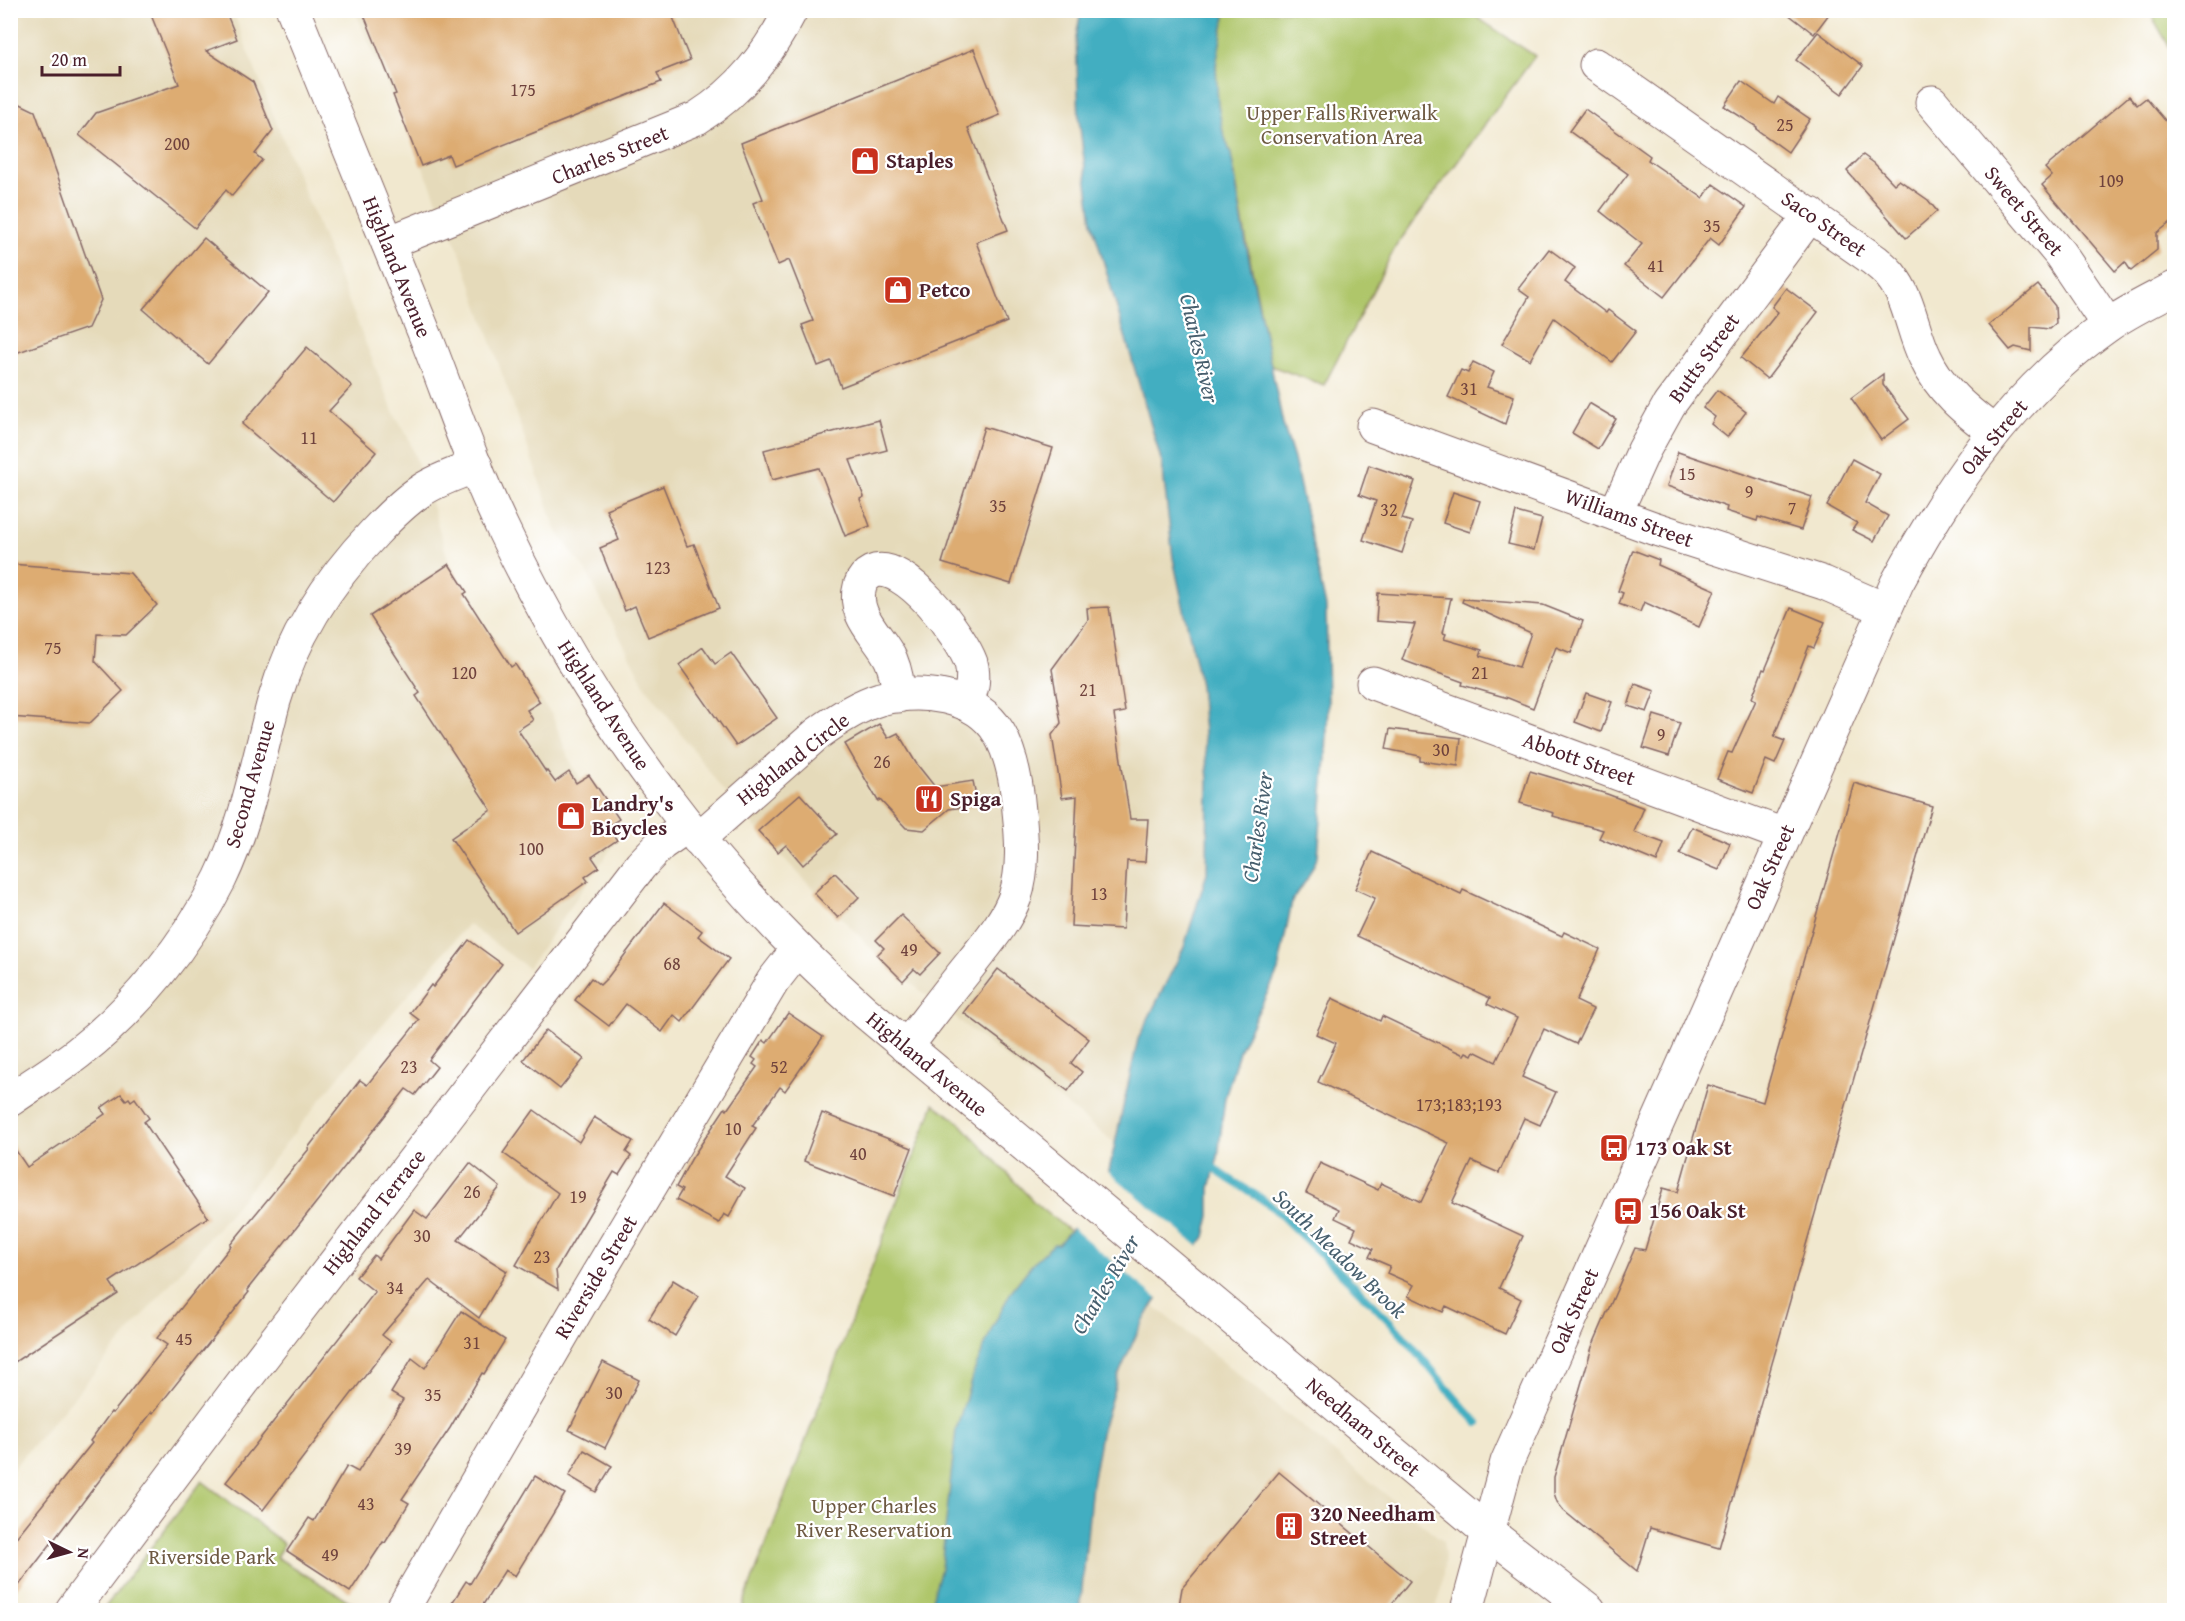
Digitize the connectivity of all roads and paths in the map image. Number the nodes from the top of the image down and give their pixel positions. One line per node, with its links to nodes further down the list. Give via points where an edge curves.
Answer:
1 (293, 10): 6 (street, Highland Avenue)
2 (791, 10): 6 (street, Charles Street, via 772,46 744,80 697,118)
3 (1596, 65): 5 (street, Saco Street)
4 (1932, 102): 8 (street, Sweet Street, via 2060,254)
5 (1811, 214): 10 (street, Saco Street, via 1891,275 1902,292 1936,377 1950,395); 12 (street, Butts Street, via 1669,405)
6 (388, 243): 11 (street, Highland Avenue)
7 (2175, 288): 8 (street, Oak Street)
8 (2108, 325): 10 (street, Oak Street, via 2059,365)
9 (1373, 426): 12 (street, Williams Street)
10 (1994, 432): 13 (street, Oak Street, via 1928,527)
11 (476, 466): 17 (street, Highland Avenue, via 501,526 563,644 635,756); 21 (street, Second Avenue, via 416,495 373,534 339,573 289,656 232,850 196,922 160,970 100,1034)
12 (1615, 514): 13 (street, Williams Street, via 1824,583)
13 (1884, 609): 18 (street, Oak Street)
14 (1373, 683): 18 (street, Abbott Street)
15 (898, 696): 16 (street, Highland Circle, via 934,695); 16 (street, via 890,658 859,606 863,580 877,570 894,573 909,582 957,637 971,664); 17 (street, Highland Circle, via 865,705 833,723 739,801)
16 (966, 704): 20 (street, Highland Circle, via 991,721 1008,756 1020,824 1018,883 1000,925)
17 (693, 832): 19 (street, Highland Avenue); 24 (street, Highland Terrace, via 661,843 641,865)
18 (1784, 835): 23 (street, Oak Street, via 1507,1462)
19 (798, 949): 20 (street, Highland Avenue); 25 (street, Riverside Street, via 766,992)
20 (906, 1047): 22 (street, Highland Avenue)
21 (10, 1100)
22 (1139, 1241): 23 (street, Needham Street)
23 (1488, 1532): 26 (street, Oak Street); 27 (street, Needham Street)
24 (72, 1611)
25 (402, 1611)
26 (1467, 1611)
27 (1589, 1611)

